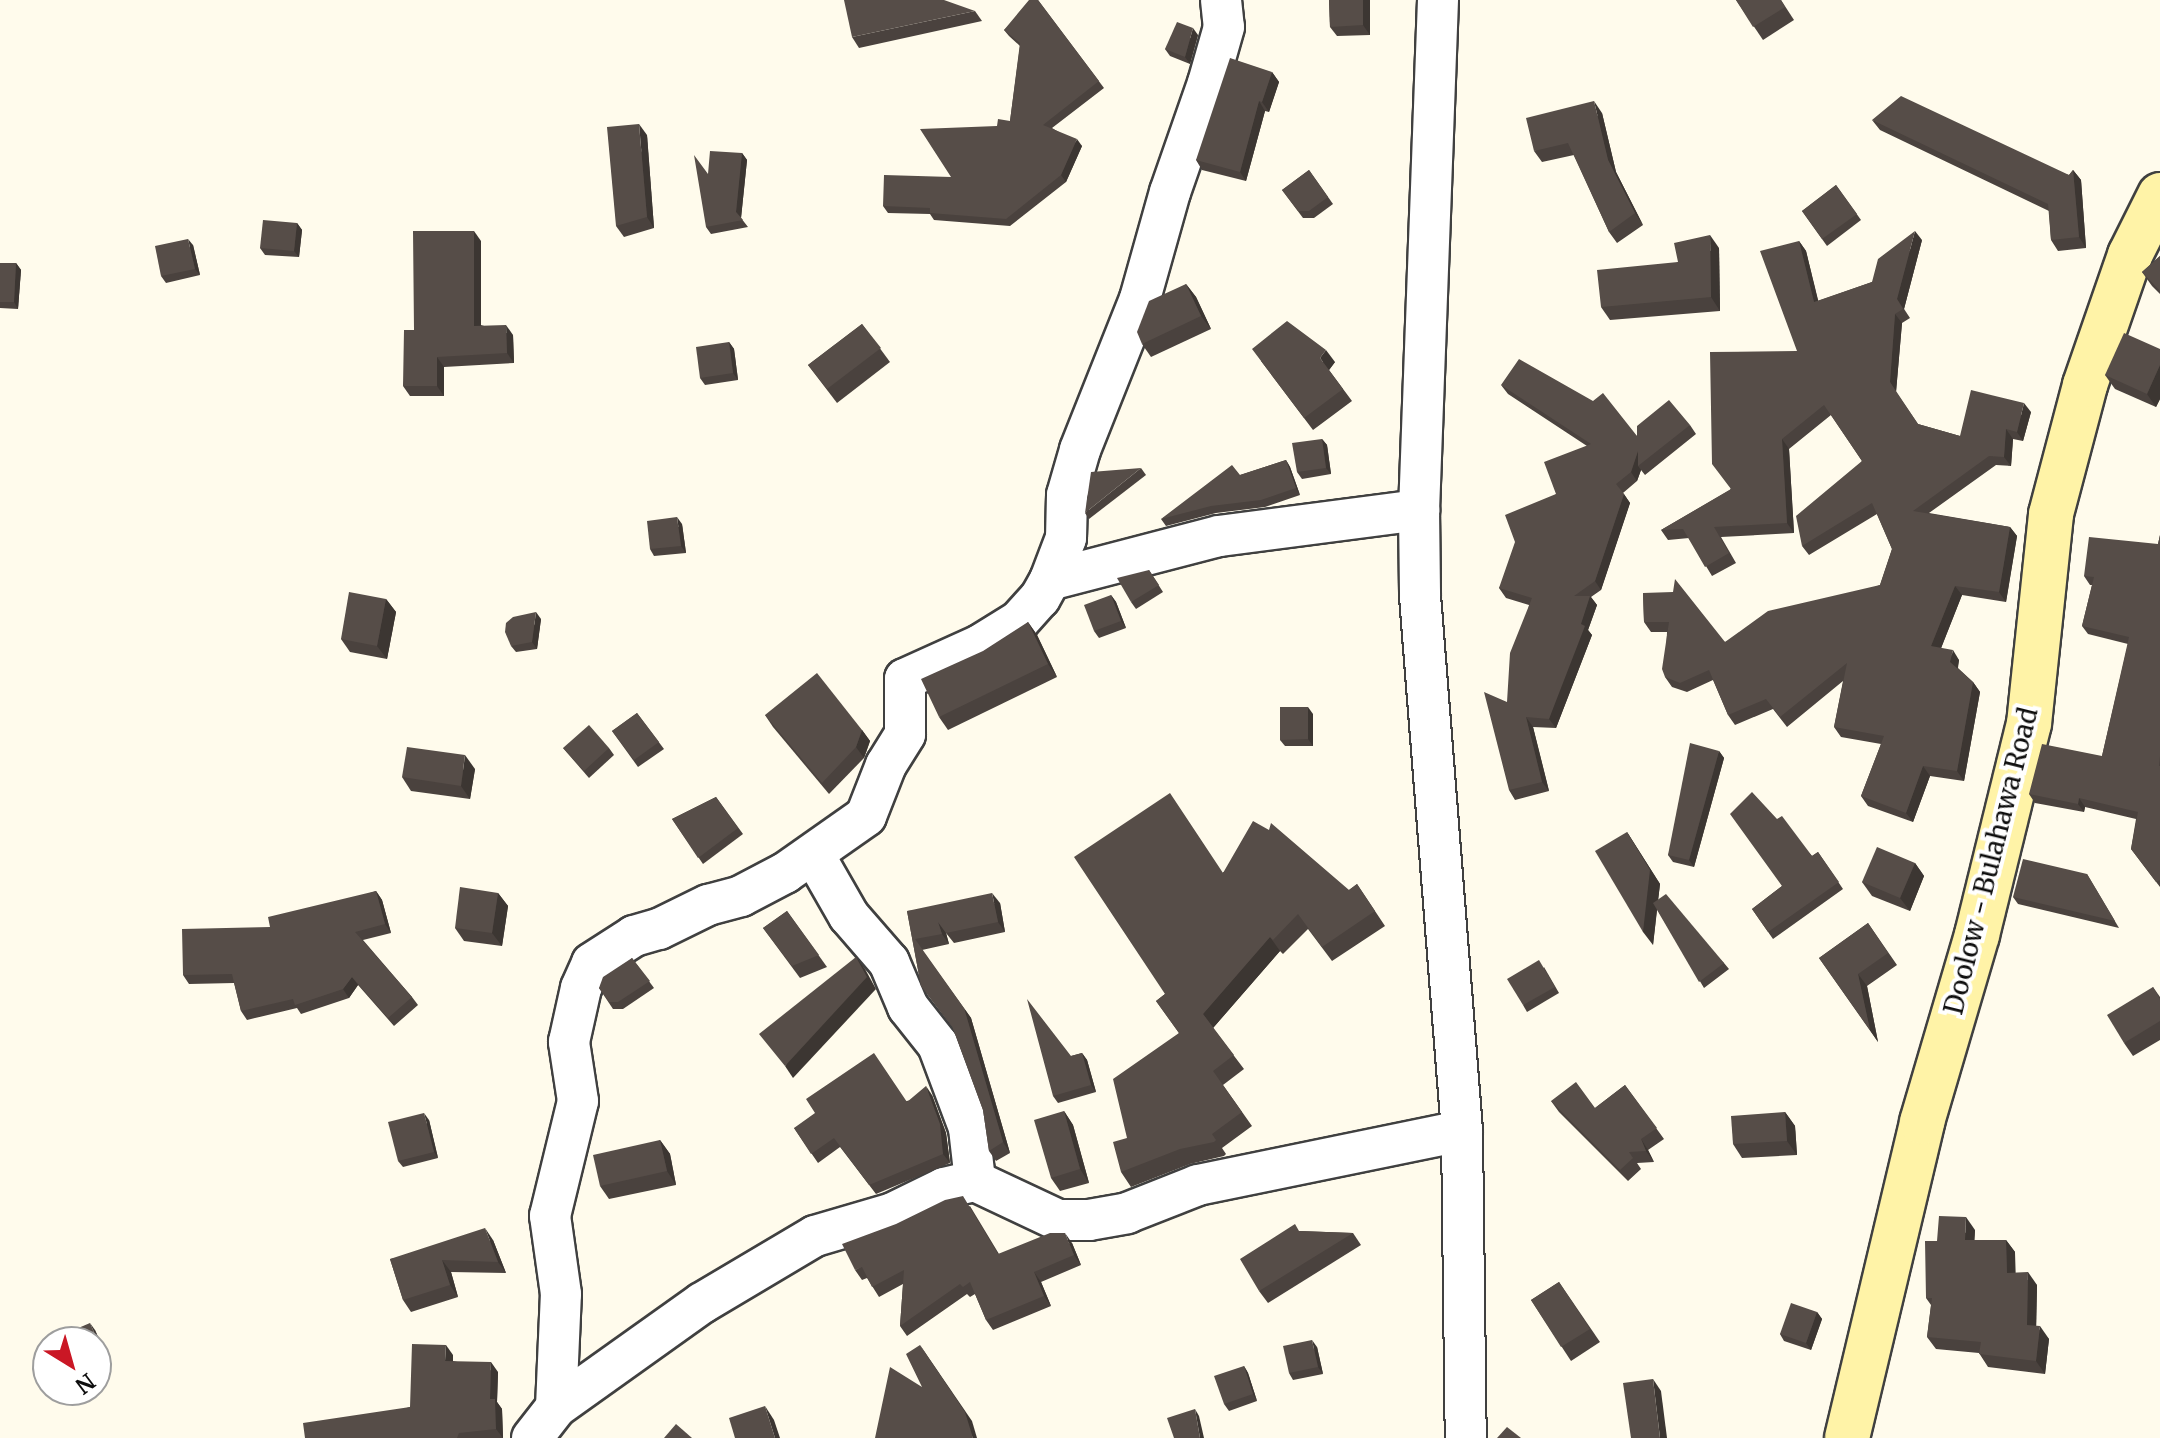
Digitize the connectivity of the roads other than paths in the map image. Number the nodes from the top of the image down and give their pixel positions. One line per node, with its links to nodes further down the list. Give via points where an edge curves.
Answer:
1 (1221, 0): 5 (street, via 1224,27 1212,69 1140,299 1080,450 1067,495 1066,538)
2 (1438, 0): 4 (street)
3 (2160, 195): 12 (main road, Doolow - Bulahawa Road, via 2130,255 2085,385 2051,514 2029,724 1977,935 1922,1122)
4 (1419, 510): 5 (street, via 1219,536); 7 (street, via 1420,596)
5 (1050, 580): 6 (street, via 1019,621 905,679 905,734 866,816)
6 (814, 855): 8 (street, via 849,916 889,962 908,1007 938,1045 969,1128); 9 (street, via 741,896 634,936 592,963 569,1042 578,1101 550,1216 561,1294)
7 (1462, 1131): 8 (street, via 1198,1185 1127,1213 1089,1220 1058,1220); 11 (street)
8 (975, 1181): 9 (street, via 815,1236 702,1303)
9 (556, 1407): 10 (street)
10 (532, 1438)
11 (1466, 1438)
12 (1847, 1438)

